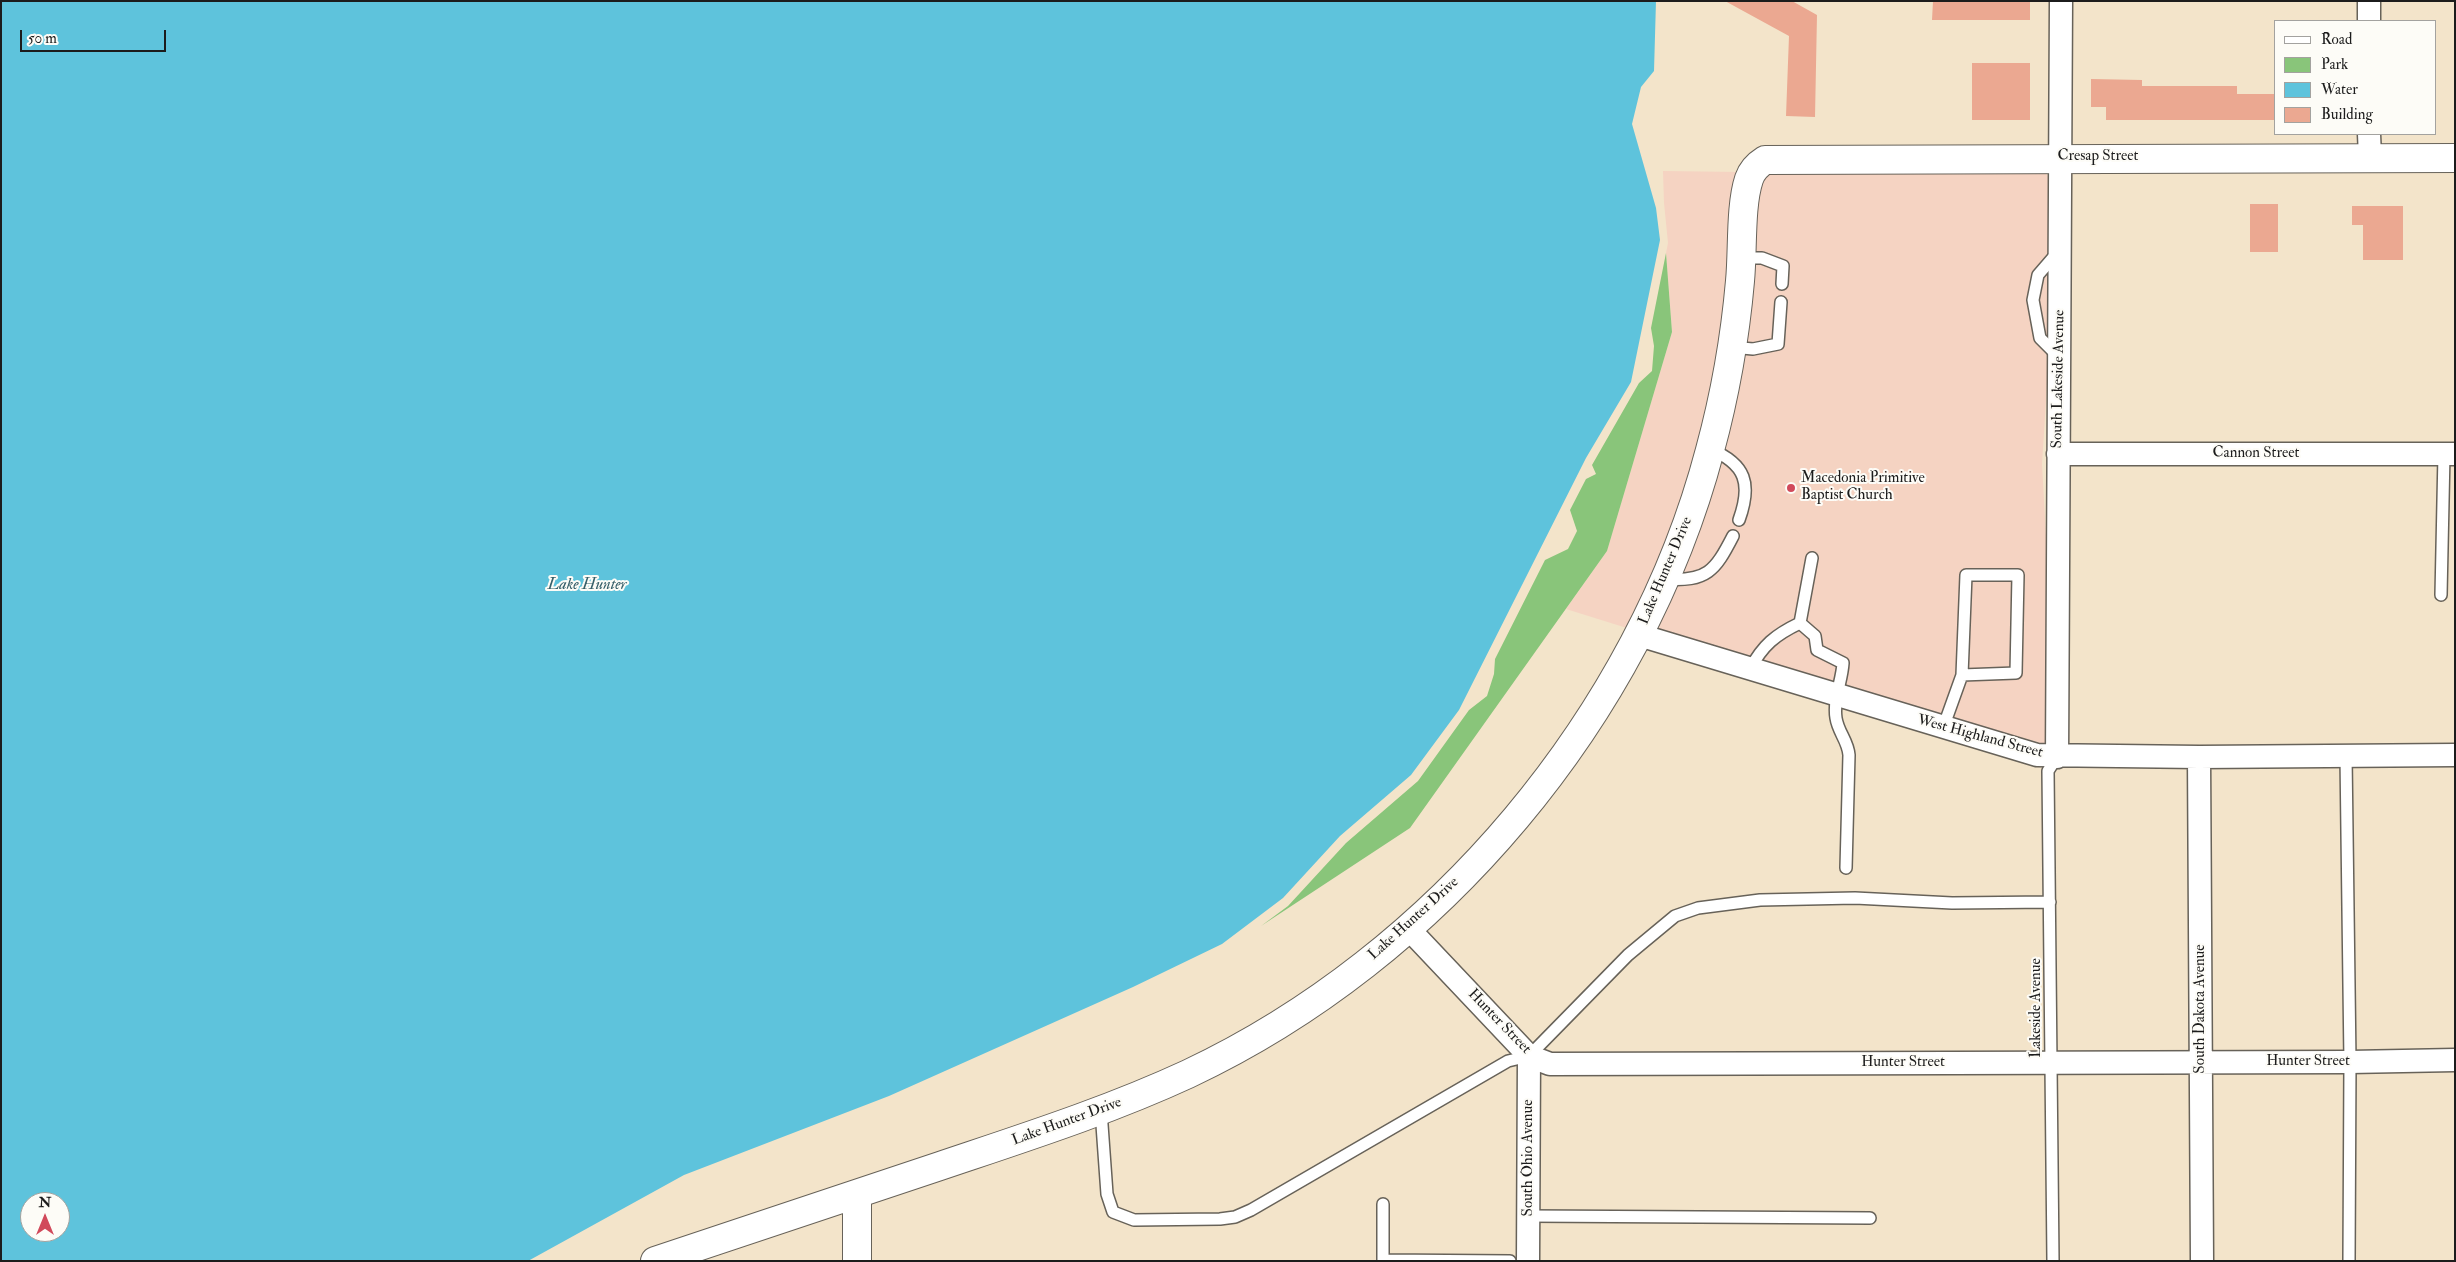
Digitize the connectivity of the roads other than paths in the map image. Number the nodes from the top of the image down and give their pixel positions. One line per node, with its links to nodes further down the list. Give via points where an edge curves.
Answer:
1 (2061, 1): 5 (street, South Lakeside Avenue)
2 (2369, 1): 3 (street)
3 (2369, 20)
4 (2370, 146): 5 (street, Cresap Street); 6 (street, Cresap Street)
5 (2061, 157): 7 (street, Cresap Street, via 1773,159 1756,166); 13 (street, South Lakeside Avenue)
6 (2455, 158)
7 (1750, 178): 8 (street, Lake Hunter Drive, via 1745,195)
8 (1742, 258): 9 (lane, via 1762,258 1784,266); 11 (street, Lake Hunter Drive)
9 (1782, 284)
10 (1781, 302): 11 (lane, via 1778,344 1753,349)
11 (1731, 347): 12 (street, Lake Hunter Drive)
12 (1710, 449): 15 (lane, via 1727,456 1745,480 1748,488); 18 (street, Lake Hunter Drive, via 1692,510)
13 (2058, 454): 14 (street, Cannon Street); 28 (street, South Lakeside Avenue)
14 (2449, 454): 19 (lane)
15 (1739, 520)
16 (1733, 536): 18 (lane, via 1721,561 1711,572 1686,581)
17 (1812, 558): 20 (lane)
18 (1665, 579): 21 (street, Lake Hunter Drive)
19 (2441, 595)
20 (1800, 623): 22 (lane, via 1767,644); 24 (lane, via 1815,636 1817,650 1843,663)
21 (1639, 635): 22 (street, West Highland Street); 32 (street, Lake Hunter Drive, via 1566,754 1504,831 1445,894)
22 (1750, 669): 24 (street, West Highland Street)
23 (1962, 675): 23 (lane, via 1966,575 2018,575 2016,673); 25 (lane)
24 (1837, 696): 25 (street, West Highland Street); 30 (lane, via 1837,723 1849,755)
25 (1943, 728): 28 (street, West Highland Street, via 2037,755)
26 (2455, 755): 27 (street, West Highland Street)
27 (2346, 756): 29 (street, West Highland Street); 35 (lane)
28 (2057, 757): 29 (street, West Highland Street); 31 (lane, Lakeside Avenue, via 2048,771)
29 (2199, 757): 37 (street, South Dakota Avenue)
30 (1846, 868)
31 (2050, 902): 33 (lane, via 1846,898 1760,900 1698,908 1675,916 1628,955); 36 (lane, Lakeside Avenue)
32 (1408, 927): 33 (street, Hunter Street); 38 (street, Lake Hunter Drive, via 1320,998 1272,1030 1187,1074)
33 (1529, 1056): 36 (street, Hunter Street, via 1550,1064); 38 (lane, via 1508,1061 1251,1210 1220,1219 1134,1220 1113,1212 1107,1194); 41 (street, South Ohio Avenue)
34 (2455, 1060): 35 (street, Hunter Street)
35 (2350, 1062): 37 (street, Hunter Street); 50 (lane)
36 (2052, 1063): 37 (street, Hunter Street); 48 (lane, Lakeside Avenue)
37 (2201, 1063): 49 (street, South Dakota Avenue)
38 (1101, 1111): 39 (street, Lake Hunter Drive)
39 (857, 1194): 44 (street, Lake Hunter Drive); 45 (street)
40 (1383, 1204): 43 (lane)
41 (1528, 1216): 42 (lane); 47 (street, South Ohio Avenue)
42 (1870, 1218)
43 (1383, 1260): 46 (lane)
44 (655, 1261)
45 (857, 1261)
46 (1510, 1261)
47 (1528, 1261)
48 (2053, 1261)
49 (2202, 1261)
50 (2349, 1261)

